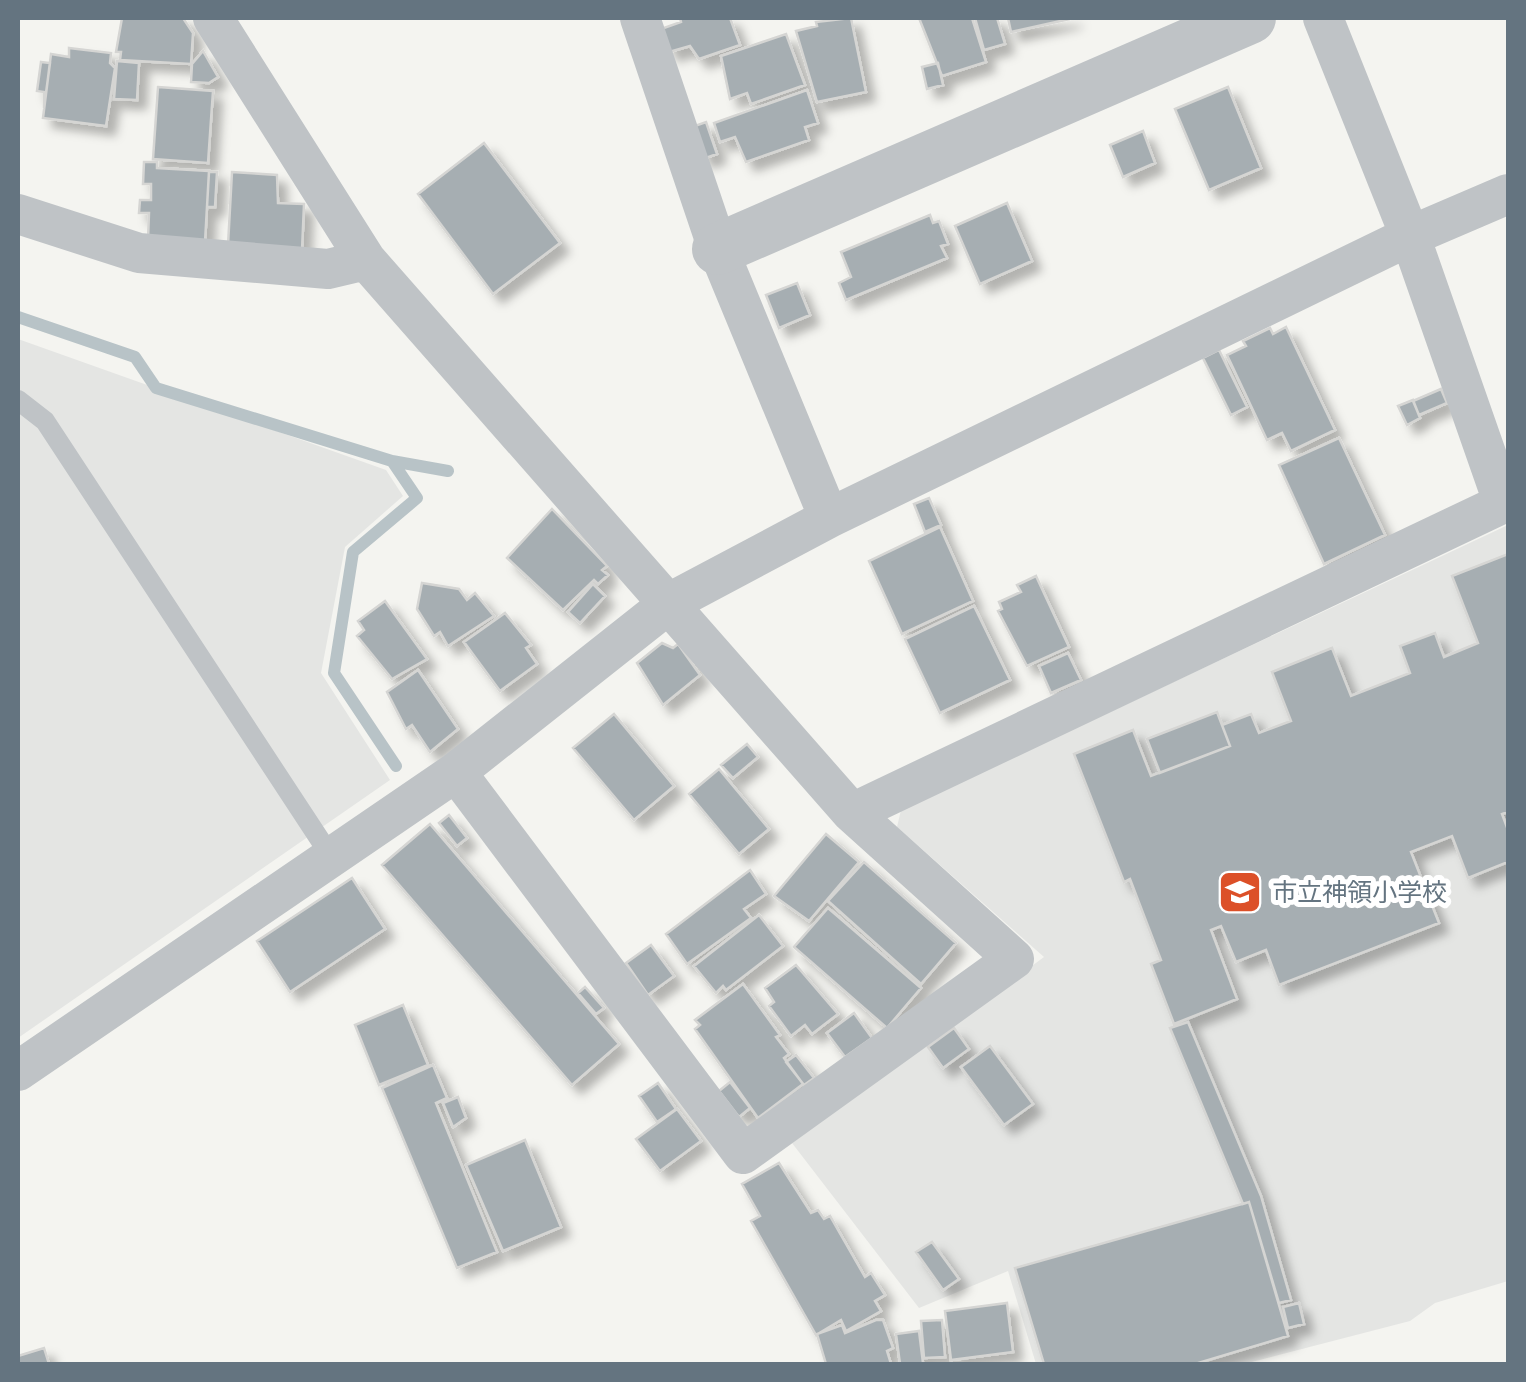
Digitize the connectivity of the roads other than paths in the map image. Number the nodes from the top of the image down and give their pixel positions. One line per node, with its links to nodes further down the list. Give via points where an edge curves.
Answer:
1 (212, 18): 9 (street)
2 (640, 18): 8 (street)
3 (1250, 18): 8 (street)
4 (1323, 18): 7 (street)
5 (1508, 194): 7 (street)
6 (18, 214): 9 (street, via 139,254 328,269)
7 (1410, 236): 11 (street); 12 (street)
8 (718, 249): 12 (street)
9 (366, 260): 13 (street)
10 (18, 400): 16 (lane, via 45,422)
11 (1506, 502): 15 (street)
12 (829, 518): 13 (street)
13 (671, 602): 14 (street); 15 (street)
14 (456, 772): 15 (street, via 742,1154 1014,959); 16 (street)
15 (852, 813)
16 (330, 855): 17 (street)
17 (18, 1071)

